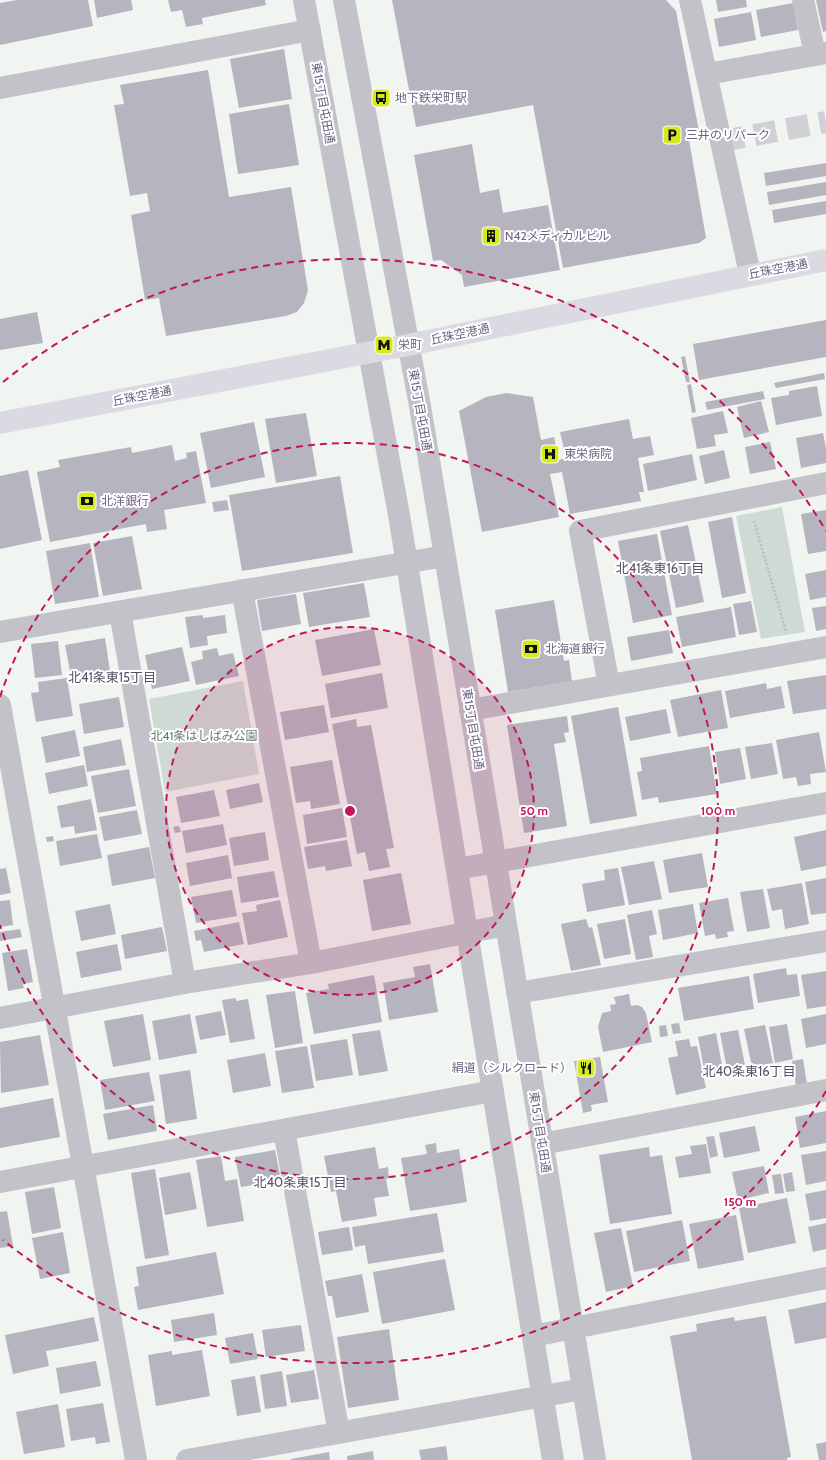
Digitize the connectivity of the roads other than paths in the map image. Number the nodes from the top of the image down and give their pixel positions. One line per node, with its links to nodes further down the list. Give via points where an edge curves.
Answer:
1 (304, 0): 5 (street, 東15丁目屯田通)
2 (344, 0): 11 (street, 東15丁目屯田通)
3 (690, 0): 7 (street)
4 (803, 0): 6 (street)
5 (310, 30): 8 (street); 12 (street, 東15丁目屯田通)
6 (821, 54): 7 (street)
7 (707, 74): 10 (street)
8 (0, 88)
9 (826, 260): 10 (main road, 丘珠空港通)
10 (750, 274): 11 (main road, 丘珠空港通)
11 (408, 345): 12 (main road, 丘珠空港通); 15 (street, 東15丁目屯田通)
12 (370, 352): 13 (main road, 丘珠空港通); 16 (street, 東15丁目屯田通)
13 (0, 423)
14 (826, 483): 21 (street, via 580,531)
15 (444, 556): 16 (street); 23 (street, 東15丁目屯田通)
16 (407, 563): 17 (street); 26 (street, 東15丁目屯田通)
17 (242, 590): 18 (street); 30 (street)
18 (120, 612): 19 (street); 31 (street)
19 (0, 632)
20 (826, 647): 21 (street)
21 (609, 685): 23 (street)
22 (0, 706): 33 (street)
23 (470, 710): 25 (street, 東15丁目屯田通)
24 (826, 803): 25 (street)
25 (495, 862): 26 (street); 27 (street, 東15丁目屯田通)
26 (457, 869): 28 (street, 東15丁目屯田通)
27 (506, 925): 28 (street); 32 (street, 東15丁目屯田通)
28 (467, 932): 30 (street); 36 (street, 東15丁目屯田通)
29 (826, 941): 32 (street)
30 (311, 963): 31 (street)
31 (185, 983): 33 (street)
32 (517, 993): 38 (street, 東15丁目屯田通)
33 (56, 1008): 34 (street); 39 (street)
34 (0, 1018)
35 (826, 1090): 38 (street)
36 (493, 1091): 37 (street); 43 (street, 東15丁目屯田通)
37 (284, 1130): 39 (street); 46 (street)
38 (542, 1144): 42 (street, 東15丁目屯田通)
39 (84, 1166): 40 (street); 47 (street)
40 (0, 1182)
41 (826, 1278): 42 (street)
42 (573, 1329): 43 (street); 44 (street, 東15丁目屯田通)
43 (533, 1336): 45 (street, 東15丁目屯田通)
44 (583, 1389): 45 (street); 50 (street, 東15丁目屯田通)
45 (542, 1396): 46 (street); 49 (street, 東15丁目屯田通)
46 (339, 1433): 48 (street)
47 (136, 1460)
48 (186, 1460)
49 (553, 1460)
50 (595, 1460)

